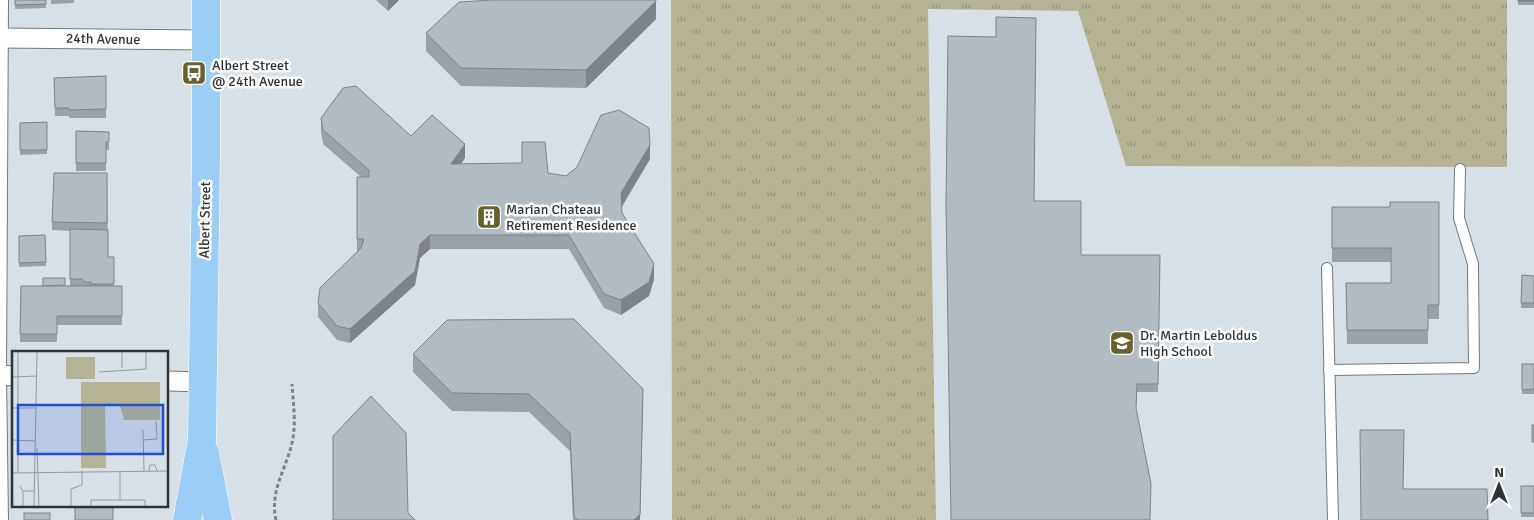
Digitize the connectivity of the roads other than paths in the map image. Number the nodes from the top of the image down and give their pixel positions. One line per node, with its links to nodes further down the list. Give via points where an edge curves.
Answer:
1 (3, 0): 3 (lane)
2 (206, 0): 4 (main road, Albert Street)
3 (1, 38): 4 (street, 24th Avenue); 6 (lane)
4 (206, 40): 11 (main road, Albert Street)
5 (1460, 169): 8 (lane, via 1459,218 1473,264 1474,368)
6 (1, 207): 9 (lane)
7 (1327, 268): 8 (lane)
8 (1329, 370): 16 (lane)
9 (0, 375): 13 (lane)
10 (169, 381): 11 (street)
11 (202, 382): 12 (main road, Albert Street)
12 (202, 440): 14 (main road, Albert Street); 15 (main road, Albert Street)
13 (3, 520)
14 (187, 520)
15 (218, 520)
16 (1333, 520)

